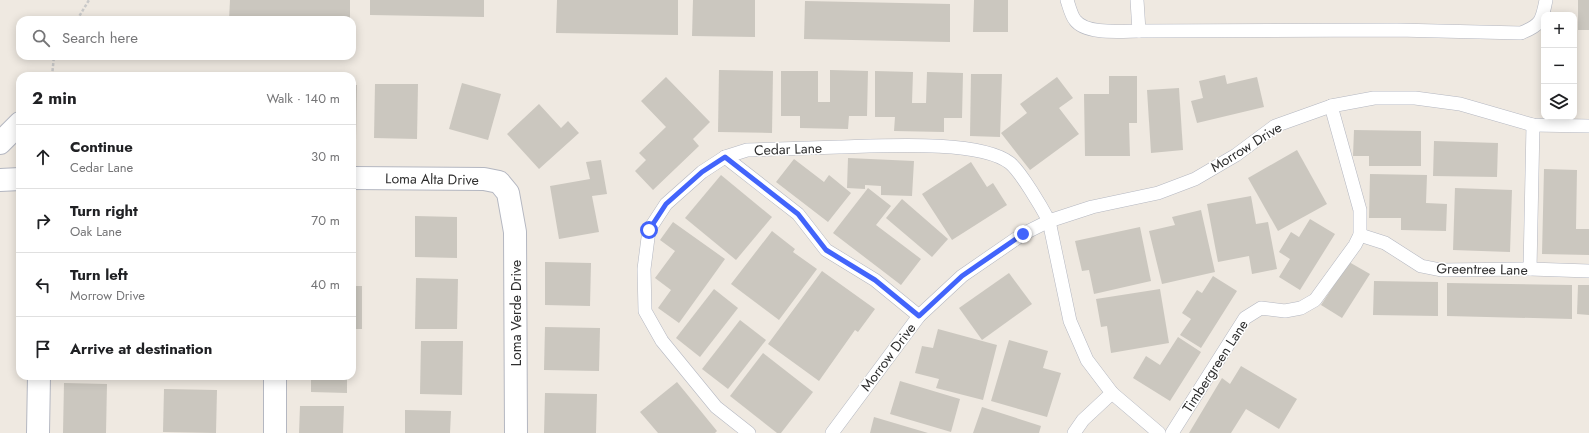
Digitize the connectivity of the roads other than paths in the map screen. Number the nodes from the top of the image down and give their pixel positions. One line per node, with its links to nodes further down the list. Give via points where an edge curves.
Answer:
1 (1067, 0): 4 (lane, via 1075,20 1083,27 1102,31)
2 (1137, 0): 4 (lane)
3 (1546, 0): 4 (lane, via 1543,16 1536,27 1521,33 1397,30)
4 (1139, 31)
5 (1331, 106): 6 (lane, Morrow Drive, via 1374,98 1415,98 1460,104); 15 (lane, Morrow Drive, via 1275,126 1236,155 1194,179 1158,193 1092,207); 16 (lane, via 1360,210)
6 (1533, 125): 7 (lane, Morrow Drive); 17 (lane)
7 (1589, 126)
8 (16, 127): 9 (street)
9 (0, 143)
10 (725, 157): 15 (lane, Cedar Lane, via 747,150 904,145 964,148 993,154 1010,163); 19 (lane, via 798,214 826,250 875,280); 26 (lane, Cedar Lane, via 702,172 666,204 649,230 644,269 645,311 662,341 716,407)
11 (356, 178): 14 (street, Loma Alta Drive, via 484,179 499,182)
12 (16, 179): 13 (street)
13 (0, 180)
14 (508, 193): 25 (street, Loma Verde Drive, via 515,232)
15 (1049, 221): 19 (lane, Morrow Drive, via 1023,234 962,276); 22 (lane, via 1070,321 1087,360)
16 (1360, 235): 17 (lane, Greentree Lane, via 1385,243 1420,266 1441,270); 30 (lane, Timbergreen Lane, via 1315,300 1301,308 1285,311 1261,308 1245,318)
17 (1530, 269): 18 (lane, Greentree Lane)
18 (1589, 271)
19 (919, 316): 27 (lane, Morrow Drive)
20 (39, 380): 23 (street)
21 (276, 380): 24 (street)
22 (1112, 392): 28 (lane, via 1083,420); 29 (lane)
23 (38, 433)
24 (275, 433)
25 (516, 433)
26 (749, 433)
27 (832, 433)
28 (1074, 433)
29 (1159, 433)
30 (1172, 433)

